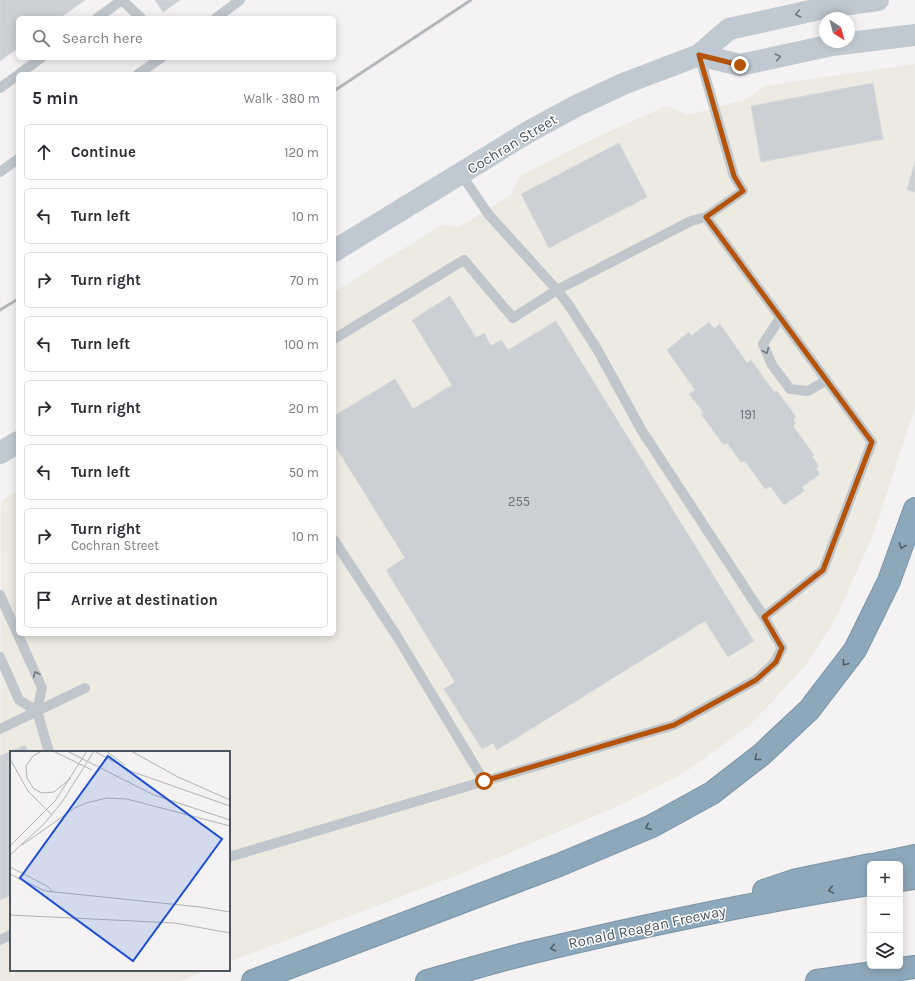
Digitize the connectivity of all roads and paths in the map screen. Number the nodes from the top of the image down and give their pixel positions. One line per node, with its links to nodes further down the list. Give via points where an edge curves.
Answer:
1 (122, 0): 4 (lane); 5 (lane)
2 (240, 0): 6 (lane)
3 (878, 0): 8 (main road, Cochran Street, one-way to 8, via 828,7 730,29)
4 (100, 16)
5 (139, 16)
6 (219, 16)
7 (915, 35): 8 (main road, one-way to 7, via 740,65 832,45)
8 (699, 55): 17 (main road, Cochran Street, via 622,84 576,106); 18 (lane, via 734,176 743,191)
9 (38, 60): 11 (lane)
10 (158, 60): 12 (lane)
11 (22, 72)
12 (141, 72)
13 (16, 76): 14 (lane)
14 (0, 88)
15 (16, 161): 16 (lane)
16 (0, 172)
17 (461, 174): 19 (main road, Cochran Street); 20 (lane, via 489,215)
18 (706, 217): 20 (lane, via 691,221); 21 (lane)
19 (336, 250)
20 (558, 290): 22 (lane, via 513,318 464,260); 29 (lane, via 597,349 642,431)
21 (780, 318): 23 (lane); 23 (lane, one-way to 23, via 763,344 772,365 790,389 808,391)
22 (336, 339)
23 (825, 381): 29 (lane, via 872,442 823,570)
24 (16, 443): 25 (main road)
25 (0, 453)
26 (915, 509): 49 (highway, one-way to 49, via 889,581 856,650 809,710 761,755 712,793 652,826 559,865)
27 (336, 543): 37 (lane, via 398,638)
28 (0, 595): 30 (lane, one-way to 28)
29 (764, 617): 37 (lane, via 782,648 776,662 756,680 674,725)
30 (16, 630)
31 (19, 636): 34 (lane, one-way to 31, via 42,688)
32 (0, 657): 34 (lane, via 20,700)
33 (85, 688): 34 (lane)
34 (37, 711): 35 (lane); 36 (lane)
35 (0, 729)
36 (49, 751)
37 (484, 781): 39 (lane)
38 (915, 856): 40 (highway)
39 (230, 857)
40 (891, 861)
41 (867, 866): 45 (highway, via 797,880)
42 (915, 878): 43 (highway)
43 (903, 880)
44 (867, 884): 45 (highway, Ronald Reagan Freeway, one-way to 45, via 761,902)
45 (676, 920): 50 (highway, Ronald Reagan Freeway, one-way to 50, via 528,953)
46 (10, 935): 47 (lane)
47 (0, 940)
48 (915, 967): 51 (highway)
49 (253, 981)
50 (427, 981)
51 (817, 981)

